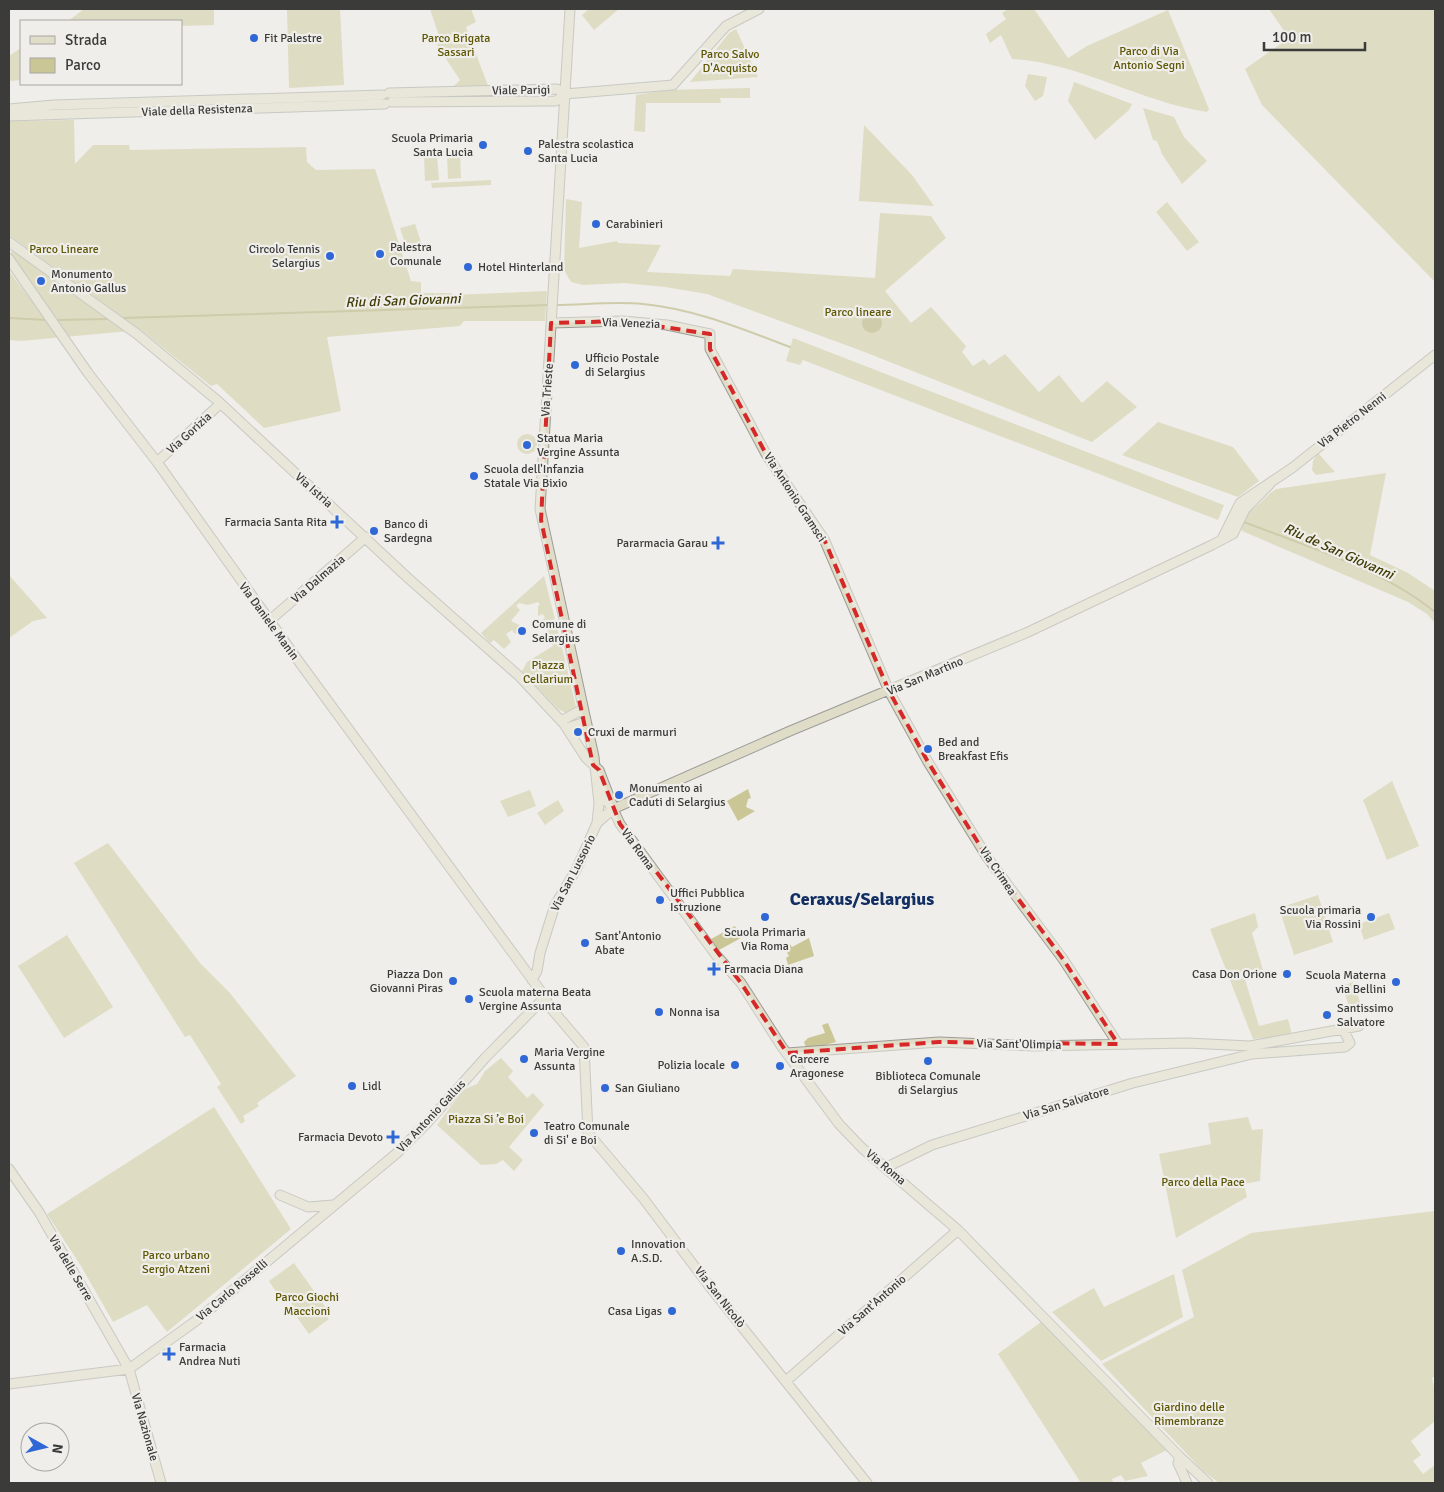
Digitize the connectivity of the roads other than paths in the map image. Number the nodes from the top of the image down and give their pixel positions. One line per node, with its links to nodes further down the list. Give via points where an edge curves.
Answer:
1 (570, 9): 3 (street, Via Trieste)
2 (759, 9): 3 (street, Viale Parigi, via 726,26 673,85)
3 (565, 94): 4 (street, Viale Parigi, via 558,89); 9 (street, Via Trieste)
4 (387, 99): 5 (street, Viale della Resistenza, via 208,101); 6 (street, Viale della Resistenza)
5 (9, 109)
6 (9, 116)
7 (9, 242): 12 (street, Via Istria, via 137,334)
8 (9, 259): 13 (street, Via Daniele Manin, via 106,398)
9 (552, 321): 10 (street, Via Venezia, via 622,321 667,325); 18 (street, Via Trieste, via 540,509)
10 (710, 334): 17 (street, Via Antonio Gramsci, via 710,349 766,454 824,538)
11 (1435, 355): 15 (street, Via Pietro Nenni, via 1247,498 1232,530)
12 (220, 404): 13 (street, Via Gorizia); 14 (street, Via Istria)
13 (157, 462): 16 (street, Via Daniele Manin)
14 (366, 537): 16 (street, Via Dalmazia); 20 (street, Via Istria, via 519,676)
15 (1222, 539): 17 (street, Via San Martino, via 1026,634)
16 (269, 621): 25 (street, Via Daniele Manin)
17 (889, 691): 23 (street, Via San Martino); 29 (street, Via Crimea, via 928,762 987,856 1065,962)
18 (583, 709): 19 (street, Via Trieste); 20 (street)
19 (586, 722): 20 (street); 21 (street, Via Trieste)
20 (564, 725): 21 (street, Via Istria)
21 (593, 766): 22 (street, Via Trieste); 23 (street, Via Istria, via 599,770)
22 (597, 788): 23 (street); 24 (street, Via Trieste)
23 (613, 809): 24 (street, Via San Martino); 32 (street, Via Roma, via 620,824 678,904 741,983)
24 (598, 823): 25 (street, Via San Lussorio, via 576,870 555,904)
25 (532, 980): 26 (street, Via Daniele Manin)
26 (545, 997): 30 (street, Via Daniele Manin); 36 (street, Via Antonio Gallus, via 397,1153)
27 (1343, 1029): 28 (street); 28 (street, via 1359,1026); 31 (street)
28 (1350, 1043): 31 (street, via 1345,1047)
29 (1118, 1044): 31 (street, Via Sant'Olimpia, via 1188,1043); 32 (street, Via Sant'Olimpia, via 1033,1046 939,1042)
30 (584, 1047): 39 (street, Via San Nicolò, via 588,1133)
31 (1251, 1050): 33 (street, Via San Salvatore, via 1050,1107 932,1145)
32 (787, 1053): 33 (street, Via Roma, via 839,1124)
33 (885, 1168): 37 (street, Via Roma)
34 (9, 1169): 38 (street, Via delle Serre, via 38,1212)
35 (280, 1195): 36 (street, via 308,1207)
36 (334, 1206): 38 (street, Via Carlo Rosselli, via 197,1320)
37 (958, 1230): 39 (street, Via Sant'Antonio); 41 (street, Via Roma)
38 (129, 1370): 40 (street); 42 (street, Via Nazionale)
39 (786, 1381): 43 (street, Via San Nicolò)
40 (9, 1384)
41 (1179, 1460): 44 (street); 45 (street, Via Roma)
42 (161, 1483)
43 (867, 1483)
44 (1186, 1483)
45 (1208, 1483)

